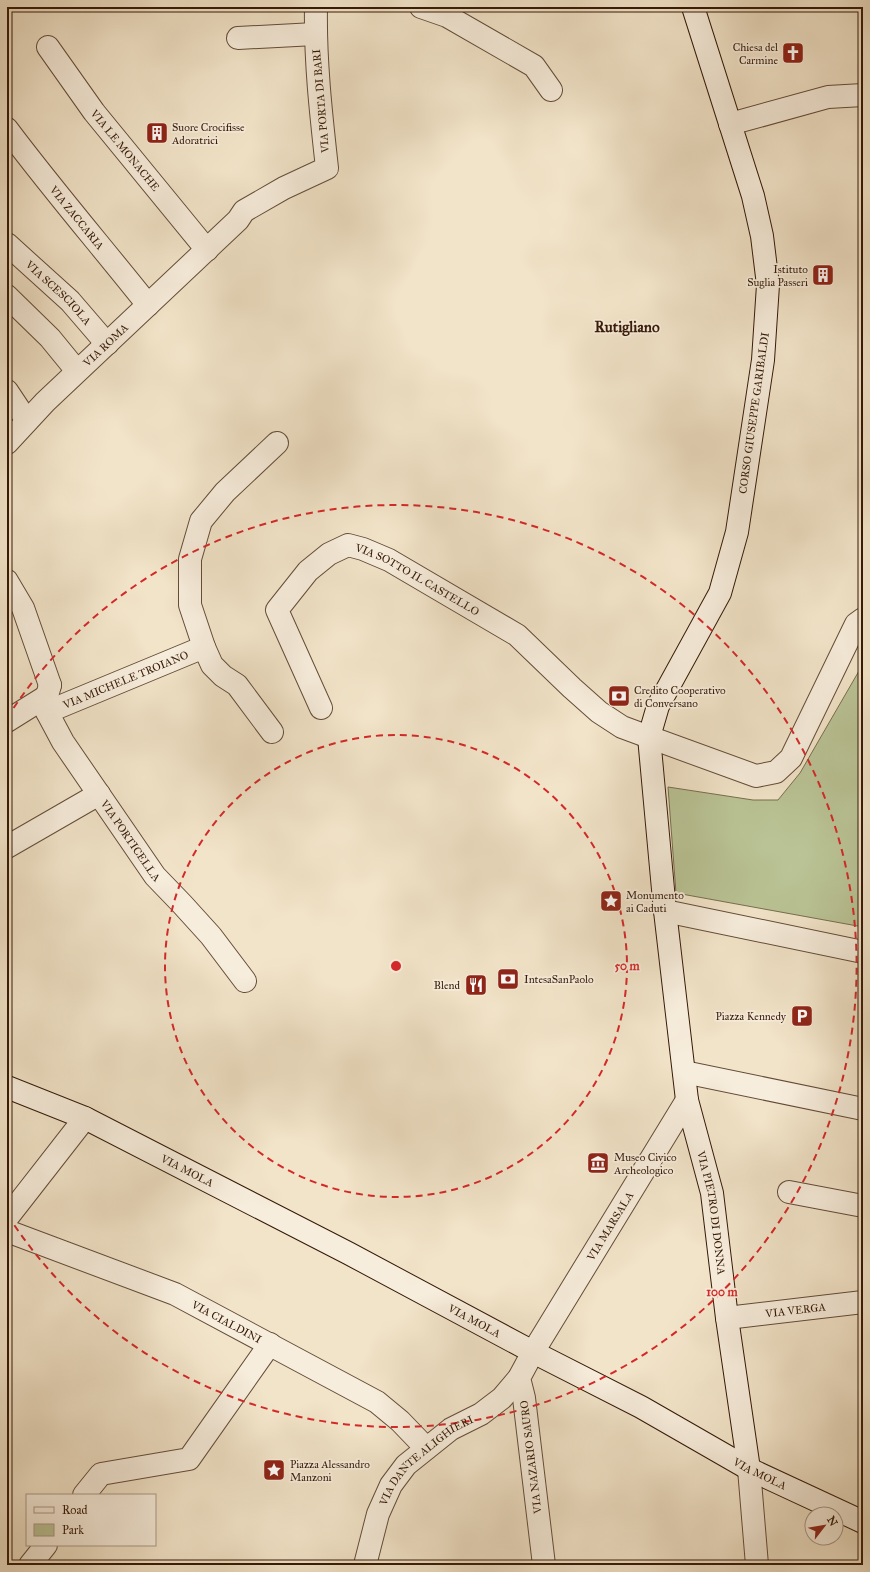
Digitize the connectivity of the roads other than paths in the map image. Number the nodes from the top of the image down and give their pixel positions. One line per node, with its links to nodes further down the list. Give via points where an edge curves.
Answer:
1 (316, 7): 4 (street, VIA PORTA DI BARI)
2 (421, 7): 7 (street, via 447,16 534,66)
3 (693, 7): 9 (street, CORSO GIUSEPPE GARIBALDI)
4 (315, 34): 5 (street); 12 (street, VIA PORTA DI BARI, via 327,168 284,188 244,211)
5 (238, 38)
6 (48, 47): 12 (street, VIA LE MONACHE, via 94,112)
7 (551, 90)
8 (863, 95): 9 (street, via 828,97)
9 (730, 124): 28 (street, CORSO GIUSEPPE GARIBALDI, via 754,196 762,236 768,285 763,360 737,532 720,593 658,706)
10 (7, 129): 14 (street, VIA ZACCARIA, via 42,176)
11 (7, 244): 15 (street, VIA SCESCIOLA, via 70,301)
12 (207, 250): 14 (street, VIA ROMA)
13 (7, 296): 16 (street, via 50,338)
14 (148, 305): 15 (street, VIA ROMA)
15 (107, 344): 16 (street, VIA ROMA)
16 (77, 371): 18 (street, VIA ROMA)
17 (7, 392): 18 (street)
18 (27, 421): 19 (street, VIA ROMA)
19 (7, 443)
20 (277, 443): 23 (street, via 225,492 201,521 190,558 190,605)
21 (7, 581): 24 (street, VIA PORTICELLA, via 23,608)
22 (863, 619): 28 (street, via 856,624 791,758 776,772 756,776)
23 (204, 647): 24 (street, VIA MICHELE TROIANO); 27 (street, via 212,664 223,676 237,685)
24 (48, 698): 26 (street, VIA MICHELE TROIANO); 29 (street, VIA PORTICELLA, via 63,742)
25 (321, 708): 28 (street, VIA SOTTO IL CASTELLO, via 277,610 308,571 329,554 348,545 363,548 389,560 517,635 599,712 622,727)
26 (7, 721)
27 (272, 732)
28 (648, 737): 31 (street, VIA PIETRO DI DONNA)
29 (99, 794): 30 (street); 33 (street, VIA PORTICELLA, via 154,876 211,936)
30 (7, 847)
31 (665, 912): 32 (street); 34 (street, VIA PIETRO DI DONNA)
32 (863, 952)
33 (245, 981)
34 (684, 1072): 36 (street, VIA PIETRO DI DONNA); 37 (street)
35 (7, 1087): 38 (street, VIA MOLA)
36 (687, 1100): 44 (street, VIA PIETRO DI DONNA, via 712,1193); 46 (street, VIA MARSALA)
37 (863, 1109)
38 (85, 1118): 41 (street); 46 (street, VIA MOLA)
39 (789, 1192): 40 (street)
40 (863, 1206)
41 (7, 1218)
42 (7, 1231): 45 (street, VIA CIALDINI, via 175,1294)
43 (863, 1302): 44 (street, VIA VERGA)
44 (727, 1318): 49 (street, VIA PIETRO DI DONNA)
45 (270, 1344): 48 (street, VIA CIALDINI, via 377,1402); 50 (street, via 189,1458 100,1474)
46 (533, 1352): 47 (street); 49 (street, VIA MOLA, via 641,1407)
47 (519, 1378): 48 (street, VIA DANTE ALIGHIERI, via 502,1398 481,1414 451,1429); 55 (street, VIA NAZARIO SAURO, via 524,1398)
48 (426, 1448): 54 (street, VIA DANTE ALIGHIERI, via 406,1465 391,1485 378,1514)
49 (749, 1469): 51 (street, VIA MOLA); 56 (street, VIA PIETRO DI DONNA)
50 (85, 1494)
51 (863, 1522)
52 (45, 1546): 53 (street)
53 (30, 1565)
54 (365, 1565)
55 (544, 1565)
56 (757, 1565)

